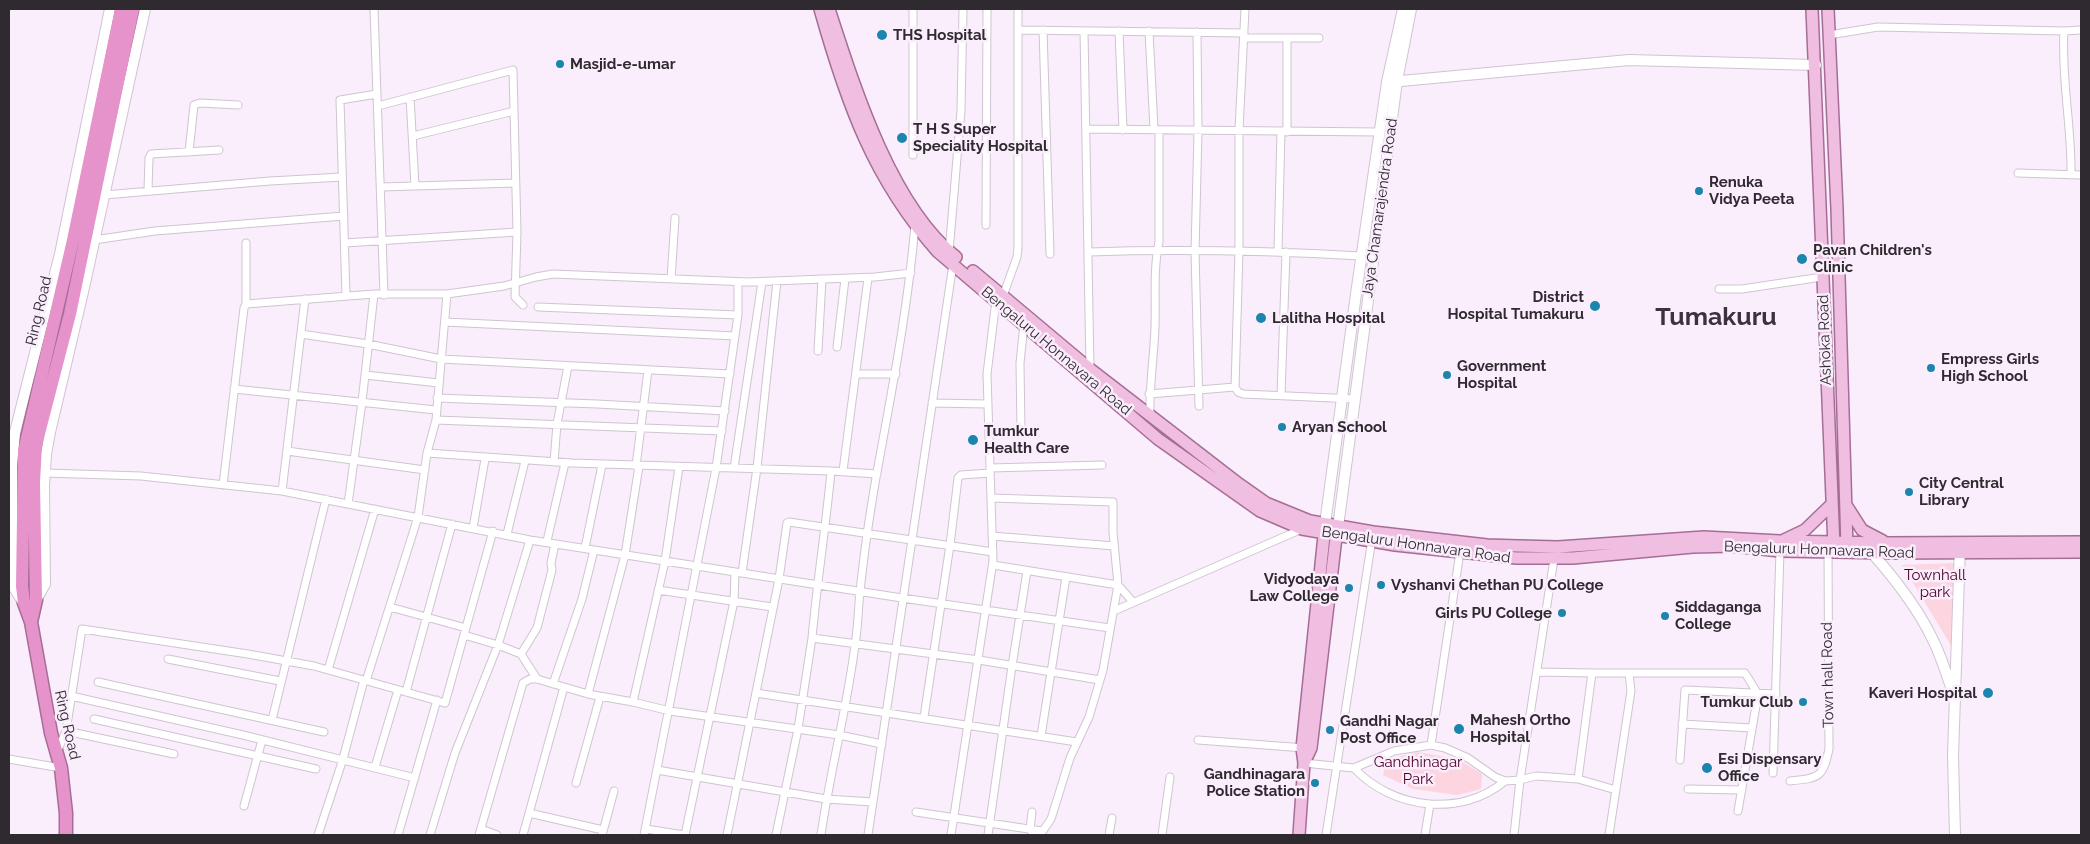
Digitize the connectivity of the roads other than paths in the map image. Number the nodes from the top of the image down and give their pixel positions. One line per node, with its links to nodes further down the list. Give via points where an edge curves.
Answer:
1 (110, 9): 29 (street)
2 (121, 9): 29 (highway, Ring Road)
3 (133, 9): 29 (highway, Ring Road)
4 (145, 9): 29 (street)
5 (374, 9): 32 (street)
6 (820, 9): 61 (main road, via 848,100 865,142 884,180)
7 (829, 9): 58 (main road, via 861,104 893,174)
8 (912, 9): 47 (street)
9 (963, 9): 75 (street, via 961,111)
10 (987, 9): 62 (street)
11 (1018, 9): 17 (street)
12 (1245, 9): 25 (street)
13 (1403, 9): 31 (street, Jaya Chamarajendra Road)
14 (1411, 9): 31 (street, Jaya Chamarajendra Road)
15 (1812, 9): 30 (main road, Ashoka Road)
16 (1828, 9): 26 (main road, Ashoka Road)
17 (1018, 30): 18 (street); 93 (street, via 1018,248)
18 (1043, 30): 20 (street); 73 (street)
19 (2081, 30): 22 (street)
20 (1084, 31): 21 (street); 37 (street)
21 (1119, 31): 23 (street); 39 (street)
22 (2064, 31): 26 (street, via 1878,27); 49 (street, via 2064,88 2071,134)
23 (1149, 32): 24 (street); 38 (street)
24 (1197, 32): 25 (street); 41 (street)
25 (1244, 35): 27 (street); 40 (street)
26 (1829, 35): 165 (main road, Ashoka Road)
27 (1287, 38): 28 (street); 42 (street)
28 (1319, 38)
29 (116, 60): 56 (street); 57 (highway, Ring Road); 76 (highway, Ring Road); 215 (street, via 60,254 15,432 12,466 13,586)
30 (1816, 65): 31 (street, via 1630,60); 79 (main road, Ashoka Road)
31 (1392, 81): 43 (street, Jaya Chamarajendra Road); 125 (street, Jaya Chamarajendra Road)
32 (377, 94): 35 (street); 51 (street, via 340,100)
33 (410, 97): 35 (street); 36 (street, via 513,70); 44 (street)
34 (238, 105): 46 (street, via 194,105)
35 (378, 106): 54 (street)
36 (514, 111): 44 (street); 52 (street)
37 (1086, 129): 39 (street); 70 (street)
38 (1156, 129): 39 (street); 41 (street); 68 (street)
39 (1123, 130)
40 (1239, 130): 41 (street); 42 (street); 69 (street)
41 (1198, 131): 71 (street)
42 (1284, 132): 43 (street); 72 (street)
43 (1380, 132): 74 (street, Jaya Chamarajendra Road)
44 (413, 136): 53 (street)
45 (219, 150): 46 (street)
46 (189, 152): 55 (street, via 151,154)
47 (912, 155)
48 (2018, 173): 49 (street)
49 (2071, 175): 50 (street)
50 (2081, 175)
51 (342, 177): 55 (street); 59 (street)
52 (515, 183): 53 (street); 63 (street)
53 (415, 186): 54 (street)
54 (381, 187): 65 (street)
55 (148, 191): 56 (street)
56 (104, 195): 57 (street)
57 (97, 207): 64 (street); 77 (highway, Ring Road)
58 (916, 212): 61 (street); 75 (main road)
59 (344, 216): 64 (street, via 155,231); 67 (street)
60 (675, 218): 82 (street)
61 (915, 225): 75 (main road, via 938,252); 78 (street)
62 (986, 225)
63 (517, 232): 65 (street); 85 (street)
64 (94, 240): 103 (street)
65 (384, 241): 67 (street); 91 (street)
66 (246, 243): 95 (street)
67 (345, 243): 92 (street)
68 (1158, 250): 70 (street); 71 (street); 120 (street, via 1155,258 1154,362)
69 (1239, 251): 71 (street); 72 (street); 117 (street)
70 (1089, 252): 110 (street)
71 (1195, 252): 119 (street)
72 (1282, 252): 74 (street); 122 (street)
73 (1050, 254)
74 (1361, 256): 124 (street, Jaya Chamarajendra Road)
75 (951, 258): 93 (main road); 128 (street)
76 (65, 271): 77 (highway); 215 (highway, Ring Road, via 24,451 22,586)
77 (79, 273): 103 (highway, Ring Road)
78 (911, 273): 81 (street); 115 (street)
79 (1822, 277): 88 (street, via 1742,289); 167 (main road, Ashoka Road)
80 (845, 278): 81 (street); 83 (street); 105 (street)
81 (868, 278): 114 (street)
82 (671, 279): 85 (street, via 553,274); 86 (street)
83 (822, 279): 84 (street); 106 (street)
84 (777, 281): 87 (street); 154 (street)
85 (517, 282): 90 (street); 96 (street, via 515,297)
86 (738, 282): 87 (street); 98 (street)
87 (762, 282): 153 (street)
88 (1719, 288)
89 (374, 294): 91 (street); 92 (street); 104 (street)
90 (447, 294): 91 (street); 99 (street)
91 (384, 295)
92 (346, 296): 94 (street)
93 (999, 298): 100 (main road, Bengaluru Honnavara Road); 108 (main road); 129 (street, via 987,374)
94 (305, 299): 95 (street); 101 (street)
95 (246, 304): 118 (street)
96 (523, 305)
97 (538, 307): 98 (street)
98 (738, 315): 102 (street)
99 (445, 322): 102 (street); 107 (street)
100 (1024, 324): 108 (main road, Bengaluru Honnavara Road); 138 (street, via 1020,363)
101 (301, 334): 104 (street); 121 (street)
102 (735, 336): 113 (street)
103 (68, 338): 140 (highway, Ring Road)
104 (368, 344): 107 (street); 112 (street)
105 (837, 347)
106 (818, 351)
107 (441, 359): 109 (street); 116 (street)
108 (1072, 360): 110 (main road); 173 (main road, Bengaluru Honnavara Road, via 1158,439 1219,484 1260,511)
109 (568, 366): 111 (street); 127 (street)
110 (1090, 369): 134 (main road)
111 (648, 370): 113 (street); 130 (street)
112 (365, 374): 116 (street); 126 (street)
113 (730, 374): 133 (street)
114 (856, 374): 115 (street); 157 (street)
115 (896, 374): 160 (street)
116 (439, 383): 123 (street)
117 (1235, 387): 119 (street); 122 (street, via 1243,394)
118 (234, 388): 121 (street); 161 (street)
119 (1199, 389): 120 (street); 131 (street)
120 (1149, 394): 134 (street)
121 (294, 395): 126 (street); 141 (street)
122 (1282, 395): 124 (street)
123 (437, 398): 127 (street); 132 (street)
124 (1342, 398): 125 (street); 174 (street, Jaya Chamarajendra Road)
125 (1355, 399): 176 (street, Jaya Chamarajendra Road)
126 (362, 402): 132 (street); 144 (street)
127 (562, 402): 130 (street); 136 (street)
128 (932, 403): 129 (street); 181 (street)
129 (988, 404): 158 (street)
130 (644, 406): 133 (street); 137 (street)
131 (1199, 406)
132 (436, 410): 135 (street)
133 (725, 411): 139 (street)
134 (1150, 417): 174 (main road, via 1238,484 1286,513)
135 (436, 420): 136 (street); 142 (street)
136 (557, 424): 137 (street); 146 (street)
137 (641, 426): 139 (street); 150 (street)
138 (1021, 430)
139 (722, 431): 152 (street)
140 (42, 445): 159 (street); 215 (highway, Ring Road, via 34,482)
141 (287, 451): 144 (street); 162 (street)
142 (427, 453): 143 (street); 155 (street)
143 (485, 459): 145 (street); 171 (street)
144 (354, 461): 155 (street); 166 (street)
145 (525, 461): 146 (street); 178 (street)
146 (554, 462): 147 (street)
147 (564, 463): 148 (street); 183 (street)
148 (602, 465): 150 (street); 192 (street)
149 (1102, 465): 158 (street)
150 (638, 466): 151 (street); 199 (street)
151 (679, 467): 152 (street); 201 (street)
152 (716, 468): 153 (street); 202 (street)
153 (734, 468): 154 (street)
154 (757, 468): 156 (street); 205 (street)
155 (425, 470): 169 (street)
156 (831, 470): 157 (street); 172 (street)
157 (843, 471): 160 (street)
158 (990, 471): 163 (street); 187 (street, via 958,478)
159 (45, 473): 161 (street, via 141,476); 215 (street, via 45,584)
160 (877, 474): 177 (street)
161 (223, 485): 162 (street)
162 (282, 491): 164 (street)
163 (991, 498): 179 (street); 188 (street, via 1112,502)
164 (326, 499): 166 (street); 235 (street)
165 (1845, 503): 185 (main road, via 1862,530); 190 (main road, Ashoka Road)
166 (348, 504): 168 (street)
167 (1832, 504): 189 (main road, via 1805,530); 191 (main road, Ashoka Road)
168 (375, 509): 169 (street); 237 (street)
169 (418, 517): 170 (street); 218 (street)
170 (452, 524): 171 (street); 223 (street)
171 (473, 528): 175 (street)
172 (826, 528): 177 (street); 207 (street, via 787,523); 208 (street)
173 (1302, 529): 174 (main road, Bengaluru Honnavara Road); 216 (street)
174 (1324, 529): 176 (main road); 282 (main road)
175 (493, 531): 178 (street); 226 (street)
176 (1337, 532): 180 (main road); 282 (main road)
177 (868, 533): 181 (street); 211 (street)
178 (506, 534): 182 (street)
179 (992, 536): 188 (street); 195 (street)
180 (1372, 537): 189 (main road, via 1558,547 1719,537); 196 (main road, Bengaluru Honnavara Road); 290 (street)
181 (912, 539): 187 (street); 213 (street)
182 (530, 540): 183 (street); 229 (street)
183 (546, 541): 186 (street)
184 (2081, 542): 193 (main road, Bengaluru Honnavara Road)
185 (1887, 543): 190 (main road, Bengaluru Honnavara Road); 193 (main road, Bengaluru Honnavara Road)
186 (555, 544): 192 (street); 231 (street, via 552,570 537,628)
187 (950, 545): 195 (street); 217 (street)
188 (1114, 546): 209 (street)
189 (1780, 546): 191 (main road, Bengaluru Honnavara Road); 200 (main road, Bengaluru Honnavara Road, via 1714,546); 253 (street)
190 (1847, 546): 191 (main road, Bengaluru Honnavara Road); 198 (main road, Bengaluru Honnavara Road)
191 (1831, 547): 303 (street, Town hall Road, via 1829,749 1826,767 1821,775)
192 (585, 548): 194 (street)
193 (1960, 549): 197 (main road, Bengaluru Honnavara Road); 198 (main road, Bengaluru Honnavara Road); 256 (street)
194 (594, 550): 199 (street); 247 (street, via 582,598)
195 (993, 552): 203 (street)
196 (1460, 552): 200 (main road, Bengaluru Honnavara Road); 281 (street)
197 (2081, 552)
198 (1872, 553): 256 (street, via 1914,605 1932,638)
199 (626, 554): 201 (street); 251 (street)
200 (1554, 559): 239 (street)
201 (664, 561): 202 (street); 210 (street)
202 (696, 565): 205 (street); 212 (street)
203 (993, 565): 204 (street); 220 (street)
204 (1027, 571): 206 (street); 222 (street)
205 (738, 573): 207 (street); 214 (street)
206 (1066, 577): 209 (street); 224 (street)
207 (779, 579): 208 (street); 219 (street)
208 (816, 585): 211 (street); 227 (street)
209 (1118, 585): 216 (street); 221 (street)
210 (658, 590): 212 (street); 259 (street)
211 (860, 591): 213 (street); 228 (street)
212 (690, 595): 214 (street); 261 (street)
213 (902, 598): 217 (street); 230 (street)
214 (734, 601): 219 (street); 263 (street)
215 (30, 602): 283 (highway, Ring Road, via 31,622)
216 (1133, 602): 221 (street)
217 (941, 603): 220 (street); 232 (street)
218 (390, 606): 223 (street); 245 (street)
219 (772, 607): 250 (street)
220 (986, 610): 222 (street); 234 (street)
221 (1114, 611): 225 (street)
222 (1020, 614): 224 (street); 236 (street)
223 (427, 616): 226 (street); 249 (street)
224 (1059, 620): 225 (street); 238 (street)
225 (1110, 628): 243 (street)
226 (465, 632): 229 (street); 258 (street, via 445,703)
227 (812, 638): 228 (street); 257 (street)
228 (856, 644): 230 (street); 260 (street)
229 (498, 645): 231 (street); 330 (street, via 455,753)
230 (895, 649): 232 (street); 262 (street)
231 (520, 654): 242 (street)
232 (933, 654): 234 (street); 264 (street)
233 (168, 659): 244 (street)
234 (979, 660): 236 (street); 268 (street)
235 (286, 661): 237 (street); 244 (street); 254 (street, via 82,629)
236 (1012, 666): 238 (street); 272 (street)
237 (328, 670): 245 (street)
238 (1052, 672): 243 (street); 276 (street)
239 (1537, 672): 240 (street); 301 (street)
240 (1592, 673): 241 (street); 300 (street)
241 (1629, 673): 252 (street, via 1745,673); 307 (street, via 1631,691)
242 (538, 679): 247 (street); 322 (street, via 524,683)
243 (1100, 680): 279 (street)
244 (280, 681): 266 (street)
245 (365, 681): 249 (street); 286 (street)
246 (98, 682): 266 (street)
247 (553, 684): 248 (street)
248 (564, 687): 251 (street); 318 (street)
249 (402, 691): 258 (street); 291 (street)
250 (756, 693): 257 (street); 267 (street)
251 (588, 694): 255 (street)
252 (1758, 694): 253 (street); 269 (street, via 1685,690); 270 (street)
253 (1776, 694): 296 (street)
254 (71, 696): 273 (street); 277 (street)
255 (600, 697): 259 (street); 304 (street)
256 (1955, 698): 347 (street, via 1952,756)
257 (803, 699): 260 (street); 271 (street)
258 (437, 700): 299 (street)
259 (633, 702): 261 (street)
260 (846, 706): 262 (street); 275 (street)
261 (670, 712): 263 (street); 295 (street)
262 (886, 712): 264 (street); 280 (street)
263 (710, 716): 267 (street); 297 (street)
264 (924, 717): 268 (street)
265 (94, 719): 285 (street)
266 (272, 720): 274 (street)
267 (750, 723): 271 (street); 305 (street)
268 (969, 724): 272 (street); 320 (street)
269 (1682, 724): 270 (street); 288 (street)
270 (1752, 728): 308 (street)
271 (798, 729): 275 (street); 310 (street)
272 (1003, 730): 276 (street); 321 (street)
273 (66, 731): 283 (street); 284 (street)
274 (324, 732)
275 (839, 735): 280 (street); 311 (street)
276 (1041, 736): 279 (street)
277 (262, 740): 285 (street); 286 (street)
278 (1198, 740): 282 (street)
279 (1077, 742): 326 (street, via 1051,819)
280 (882, 744): 312 (street)
281 (1431, 745): 293 (street, via 1394,751); 302 (street, via 1468,758)
282 (1307, 748): 289 (main road)
283 (57, 752): 292 (highway, Ring Road)
284 (174, 754)
285 (258, 756): 294 (street); 314 (street)
286 (343, 759): 291 (street); 328 (street)
287 (9, 760): 292 (street)
288 (1680, 760)
289 (1304, 763): 290 (street); 342 (main road)
290 (1336, 765): 293 (street); 343 (street)
291 (375, 767): 299 (street)
292 (61, 768): 327 (highway, Ring Road)
293 (1354, 768): 313 (street, via 1376,786 1395,795)
294 (316, 769)
295 (657, 770): 297 (street); 323 (street)
296 (1773, 773)
297 (697, 777): 305 (street); 333 (street)
298 (1170, 777): 341 (street)
299 (415, 778): 329 (street)
300 (1578, 779): 301 (street, via 1536,776); 307 (street)
301 (1520, 780): 302 (street); 345 (street)
302 (1505, 781): 313 (street, via 1472,799)
303 (1790, 781)
304 (576, 783)
305 (737, 784): 310 (street); 334 (street)
306 (1688, 789): 308 (street)
307 (1616, 790): 346 (street)
308 (1742, 790): 315 (street)
309 (614, 791): 325 (street)
310 (785, 792): 311 (street); 335 (street)
311 (826, 799): 312 (street); 336 (street)
312 (873, 802): 337 (street)
313 (1430, 804): 344 (street)
314 (244, 806)
315 (1738, 811)
316 (916, 812): 320 (street)
317 (1032, 812): 324 (street)
318 (529, 813): 325 (street); 332 (street)
319 (1112, 818): 340 (street)
320 (954, 819): 321 (street); 338 (street)
321 (990, 824): 324 (street); 339 (street)
322 (480, 832): 331 (street)
323 (645, 832): 333 (street)
324 (1032, 832): 326 (street)
325 (603, 833)
326 (1041, 833)
327 (66, 835)
328 (318, 835)
329 (398, 835)
330 (430, 835)
331 (497, 835)
332 (522, 835)
333 (684, 835)
334 (727, 835)
335 (776, 835)
336 (821, 835)
337 (868, 835)
338 (951, 835)
339 (988, 835)
340 (1109, 835)
341 (1162, 835)
342 (1299, 835)
343 (1326, 835)
344 (1425, 835)
345 (1514, 835)
346 (1609, 835)
347 (1955, 835)

